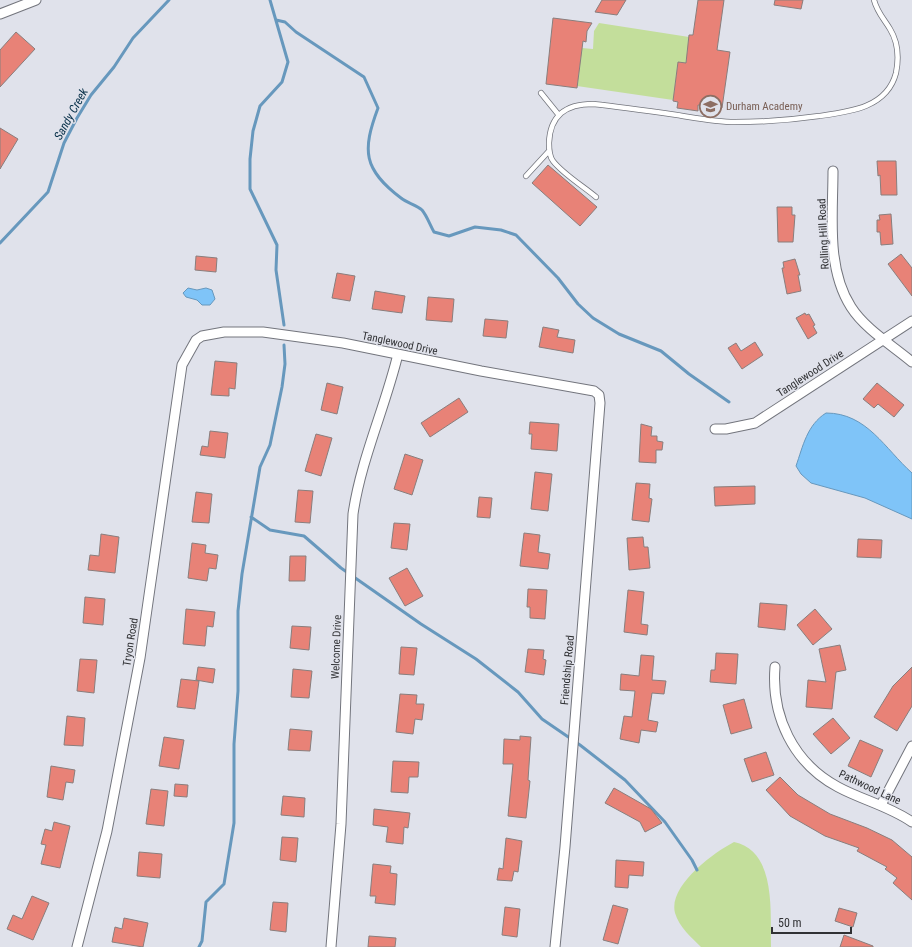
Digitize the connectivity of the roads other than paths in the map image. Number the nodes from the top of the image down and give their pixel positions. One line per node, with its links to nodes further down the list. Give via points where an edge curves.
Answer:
1 (36, 0): 3 (street)
2 (874, 0): 5 (lane, via 896,43 898,59 896,74 891,84 877,100 865,107 853,111 779,121 717,121 593,104 583,104)
3 (0, 14)
4 (541, 93): 5 (lane)
5 (558, 114): 6 (lane, via 550,129)
6 (549, 151): 8 (lane); 9 (lane, via 552,160)
7 (833, 171): 11 (street, Rolling Hill Road, via 834,263 851,307)
8 (526, 176)
9 (596, 197)
10 (912, 321): 11 (street, Tanglewood Drive)
11 (884, 339): 14 (street, Rolling Hill Road); 16 (street, Tanglewood Drive, via 755,423)
12 (196, 340): 13 (street, Tanglewood Drive, via 210,333 263,332); 21 (street, Tryon Road, via 182,365 140,658 107,831)
13 (398, 354): 15 (street, Tanglewood Drive, via 480,372 594,391); 22 (street, Welcome Drive, via 360,480 353,514 341,824)
14 (912, 362)
15 (599, 395): 23 (street, Friendship Road)
16 (715, 429)
17 (775, 667): 19 (street, Pathwood Lane, via 773,686 776,707 787,737 802,757 818,773 838,786)
18 (912, 746): 19 (street)
19 (881, 805): 20 (street, Pathwood Lane)
20 (912, 822)
21 (77, 947)
22 (331, 947)
23 (555, 947)

